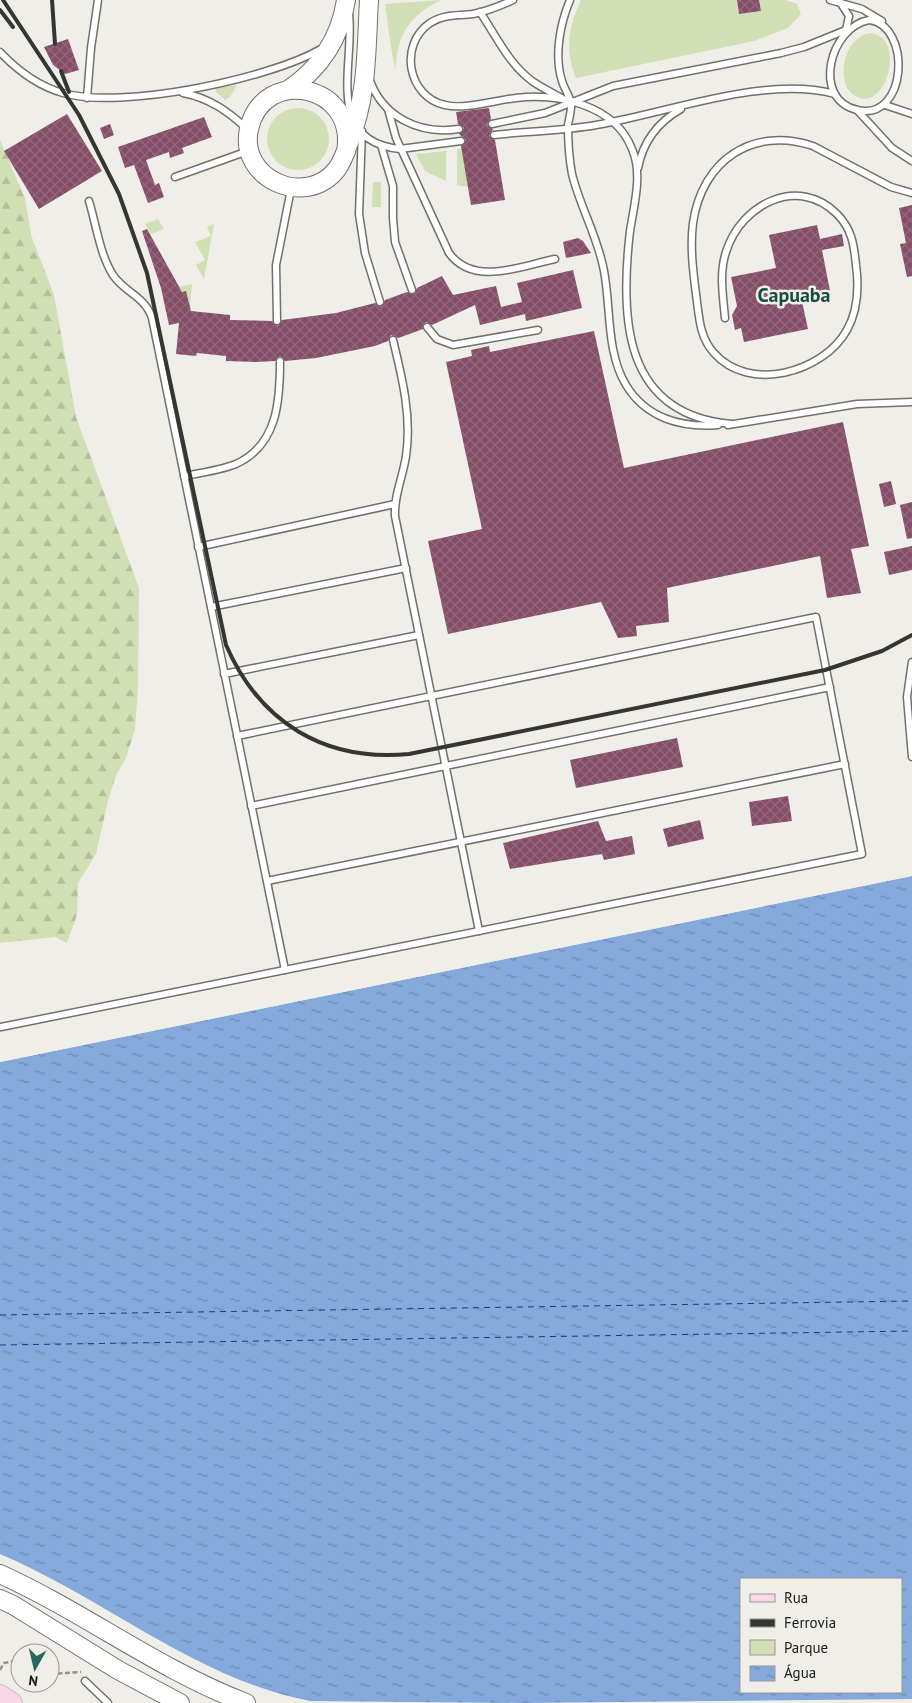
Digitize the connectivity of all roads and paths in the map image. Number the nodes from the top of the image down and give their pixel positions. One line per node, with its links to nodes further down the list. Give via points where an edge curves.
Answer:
1 (98, 0): 17 (lane, via 90,48)
2 (347, 0): 11 (main road); 27 (lane, via 350,24 347,101)
3 (369, 0): 13 (main road)
4 (512, 0): 8 (lane)
5 (570, 0): 18 (lane, via 558,54 562,81)
6 (830, 0): 7 (lane)
7 (840, 2): 9 (lane, via 862,9); 10 (lane, via 849,16)
8 (480, 12): 18 (lane, via 523,73); 18 (lane, via 438,19 416,38 410,65 421,91 436,102 454,107 528,97)
9 (885, 24): 10 (lane, via 869,20); 19 (lane, via 902,40 906,62 898,91)
10 (846, 30): 16 (lane, via 832,58 830,76); 18 (lane, via 781,54 613,86)
11 (335, 40): 14 (main road, via 320,63); 15 (lane, via 311,55 280,67)
12 (0, 52): 17 (lane, via 35,81 61,93)
13 (366, 57): 21 (lane, via 370,80); 27 (main road)
14 (288, 90): 28 (main road, via 262,104); 35 (main road, via 308,91 327,99 334,106 345,123)
15 (180, 92): 17 (lane); 28 (lane, via 212,102 229,112)
16 (835, 94): 20 (lane, via 812,89 775,88); 22 (lane, via 841,102)
17 (87, 98)
18 (571, 103): 24 (lane, via 595,109); 25 (lane, via 530,117); 26 (lane)
19 (885, 105): 22 (lane, via 876,110); 23 (lane)
20 (688, 106): 24 (lane); 37 (lane, via 669,117 653,133 643,151)
21 (388, 109): 29 (lane, via 416,127 437,131); 33 (lane)
22 (857, 110): 36 (lane, via 892,148)
23 (912, 114)
24 (613, 122): 26 (lane); 37 (lane, via 628,140)
25 (492, 124)
26 (568, 128): 30 (lane); 52 (lane, via 572,173 601,255 615,355 626,386 652,412 676,423 703,426)
27 (359, 129): 32 (lane); 35 (main road); 44 (lane, via 360,223 365,253)
28 (248, 130): 34 (main road)
29 (459, 130)
30 (494, 135)
31 (461, 141): 33 (lane)
32 (381, 145): 33 (lane); 43 (lane, via 393,186 396,242)
33 (400, 148): 42 (lane, via 450,253 459,264 486,273)
34 (249, 150): 38 (lane); 39 (main road, via 264,176)
35 (346, 152): 39 (main road, via 336,170 321,183)
36 (912, 161)
37 (638, 171): 52 (lane, via 625,288 628,329 635,358 650,383 672,404 699,418)
38 (175, 177)
39 (292, 188): 46 (lane, via 276,264)
40 (912, 193): 45 (lane, via 890,187 800,142 773,139 738,150 711,175 700,197 693,223 695,283 701,327 714,353 730,367 752,374 779,373 810,364 832,350 840,340 852,317 858,292 853,239 843,220 828,206 810,198 778,197 749,214 729,244 722,274)
41 (89, 201): 53 (lane, via 113,274 143,301 150,312)
42 (555, 258)
43 (412, 290)
44 (380, 302)
45 (725, 318)
46 (277, 321)
47 (427, 327): 48 (lane, via 438,339 452,345)
48 (538, 330)
49 (393, 340): 54 (lane, via 406,401 407,441)
50 (280, 361): 53 (lane, via 276,417 261,445 235,464)
51 (912, 402): 52 (lane, via 848,405)
52 (732, 424)
53 (184, 476): 55 (lane)
54 (395, 504): 55 (lane); 56 (lane)
55 (198, 547): 57 (lane)
56 (406, 568): 57 (lane); 58 (lane)
57 (211, 606): 60 (lane)
58 (419, 635): 60 (lane); 62 (lane)
59 (912, 662): 64 (lane, via 907,697)
60 (224, 674): 63 (lane)
61 (830, 687): 62 (lane, via 816,616); 65 (lane); 66 (lane)
62 (432, 696): 63 (lane); 66 (lane)
63 (237, 736): 67 (lane)
64 (912, 757)
65 (845, 764): 68 (lane); 70 (lane, via 862,854)
66 (446, 766): 67 (lane); 68 (lane)
67 (251, 806): 69 (lane)
68 (461, 842): 69 (lane); 70 (lane)
69 (267, 881): 71 (lane)
70 (479, 931): 71 (lane)
71 (285, 970): 72 (lane)
72 (1, 1027)
73 (0, 1574): 84 (main road, via 44,1594 166,1664)
74 (0, 1599): 77 (main road)
75 (10, 1662): 76 (path, via 4,1663)
76 (0, 1670)
77 (118, 1670): 82 (main road); 83 (main road)
78 (85, 1681): 81 (lane)
79 (0, 1695): 80 (main road)
80 (12, 1703)
81 (108, 1703)
82 (153, 1703)
83 (180, 1703)
84 (246, 1703)

